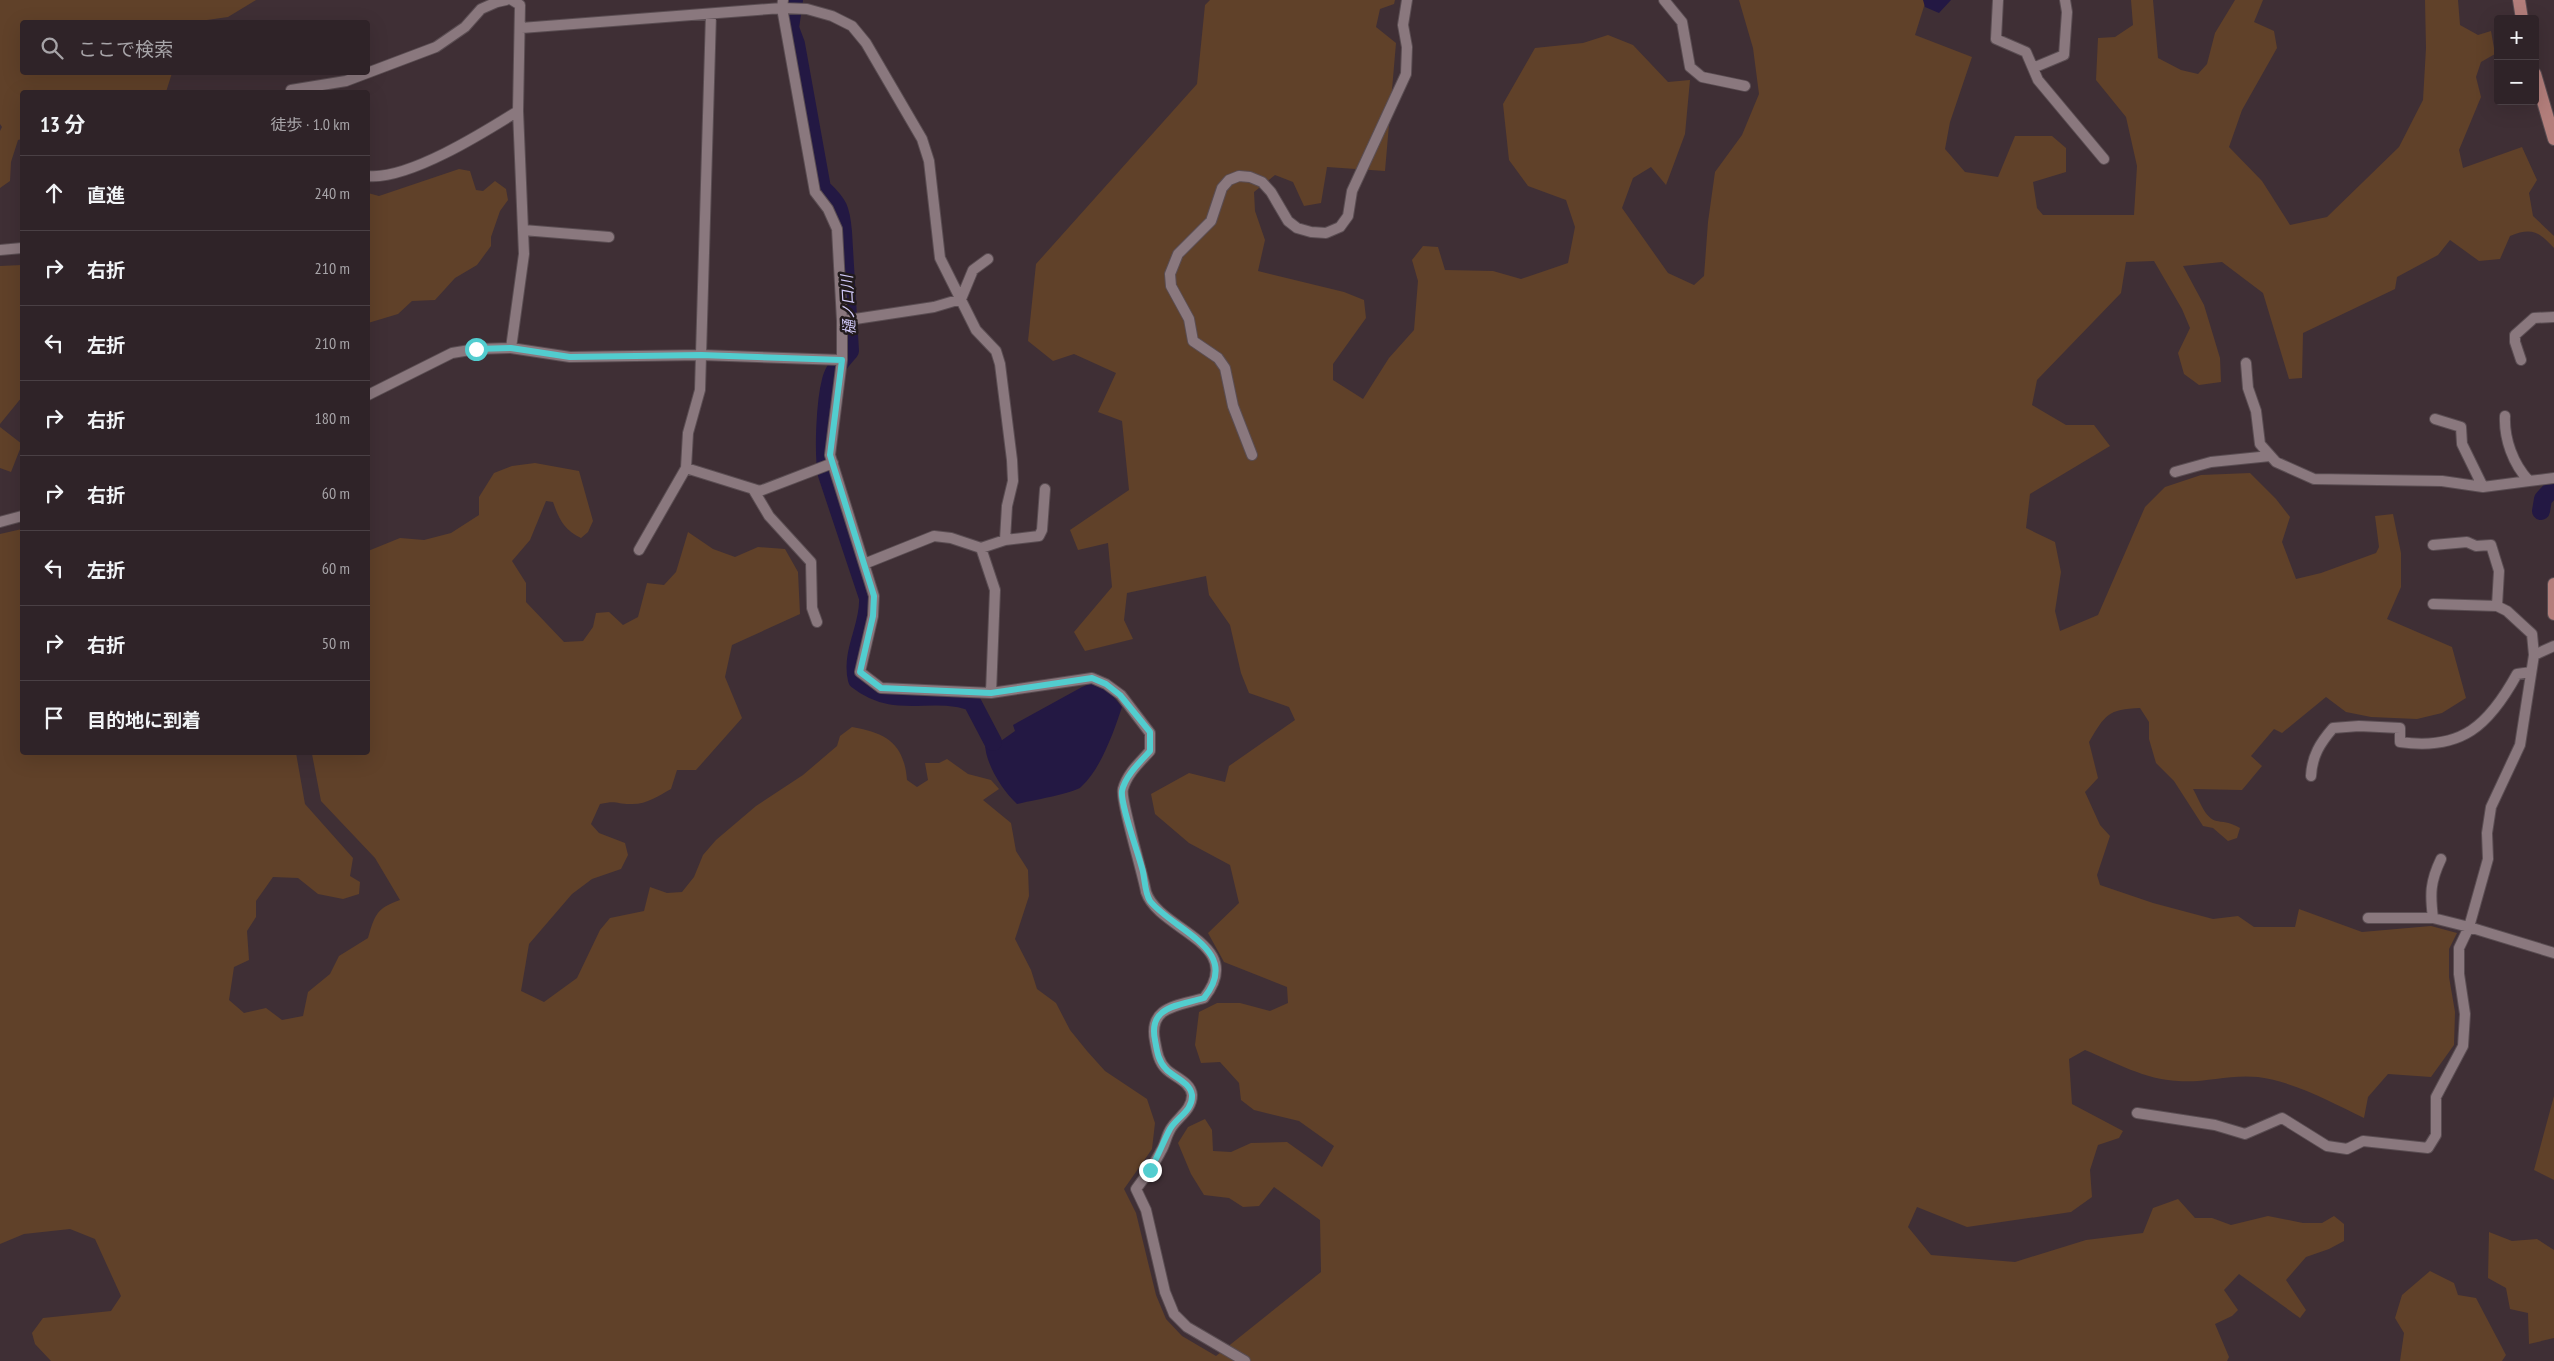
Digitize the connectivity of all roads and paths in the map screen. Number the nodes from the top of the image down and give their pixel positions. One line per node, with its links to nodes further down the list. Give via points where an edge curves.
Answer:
1 (506, 0): 13 (street, via 481,9 464,27 436,47)
2 (512, 0): 11 (street, via 520,5)
3 (1407, 0): 38 (street, via 1403,25 1407,48 1406,74 1352,191 1348,216 1340,228 1326,233 1297,228 1288,221 1262,182 1239,176 1222,188 1211,221 1190,240 1173,264 1170,286 1189,319 1193,341 1218,358 1225,368 1233,406)
4 (1664, 0): 15 (street, via 1682,22 1690,67 1702,77)
5 (1998, 0): 12 (street, via 1996,39 2026,52)
6 (2066, 0): 12 (street, via 2064,56)
7 (2519, 0): 10 (main road)
8 (782, 4): 9 (street); 27 (street, via 832,16 852,26 866,43 922,139 929,161 940,258); 29 (street, via 815,192 837,229)
9 (711, 14): 11 (street); 31 (street)
10 (2521, 15)
11 (521, 28): 18 (street)
12 (2033, 68): 20 (street, via 2038,80)
13 (370, 71)
14 (360, 75): 17 (street)
15 (1745, 86)
16 (2539, 88): 19 (main road)
17 (291, 90)
18 (518, 111): 21 (street, via 479,136 424,162 391,174); 22 (street)
19 (2554, 139)
20 (2104, 159)
21 (370, 176)
22 (523, 230): 23 (street); 30 (street, via 524,254)
23 (609, 237)
24 (20, 248): 25 (street)
25 (0, 250)
26 (988, 259): 27 (street, via 973,270)
27 (961, 299): 29 (street, via 934,307); 50 (street, via 976,330 996,352 1000,364 1013,481 1007,506)
28 (2554, 317): 33 (street, via 2534,318 2515,335)
29 (842, 321): 32 (street)
30 (511, 348): 31 (street, via 570,357); 35 (street, via 452,353)
31 (701, 355): 32 (street); 41 (street, via 700,390 688,433)
32 (842, 360): 40 (street, via 830,455)
33 (2520, 360)
34 (2246, 363): 39 (street, via 2260,444)
35 (370, 395)
36 (2505, 416): 44 (street, via 2507,441)
37 (2436, 419): 45 (street, via 2461,427 2462,444)
38 (1252, 455)
39 (2270, 456): 42 (street, via 2211,462); 45 (street, via 2276,462 2314,479 2442,481)
40 (832, 463): 46 (street, via 760,491); 54 (street)
41 (686, 468): 46 (street); 53 (street)
42 (2175, 472)
43 (2554, 478): 44 (street)
44 (2529, 481): 45 (street)
45 (2483, 487)
46 (753, 489): 59 (street, via 769,516 811,562 812,608)
47 (1045, 489): 50 (street, via 1042,530 1038,536)
48 (20, 517): 49 (street)
49 (0, 522)
50 (1005, 540): 52 (street)
51 (2433, 545): 57 (street, via 2467,542 2476,546 2491,545 2499,570)
52 (981, 548): 54 (street, via 952,538 934,536); 63 (street, via 995,590)
53 (639, 550)
54 (864, 564): 63 (street, via 874,596 873,616 860,672 881,688)
55 (2554, 584): 58 (main road)
56 (2433, 604): 57 (street)
57 (2497, 606): 61 (street, via 2508,611 2532,634)
58 (2554, 614)
59 (817, 622)
60 (2554, 646): 61 (street)
61 (2534, 655): 62 (street)
62 (2531, 672): 64 (street, via 2516,674 2501,702 2482,723 2461,737 2442,743 2400,742 2400,728 2333,728 2311,761); 68 (street, via 2520,744 2490,807 2488,859)
63 (991, 693): 71 (street, via 1092,678 1120,695 1150,732 1150,751 1133,770 1122,792 1146,892 1156,907 1204,946 1216,967 1215,980 1204,998 1163,1011 1154,1022 1159,1060 1186,1084 1192,1092 1192,1101 1170,1129 1162,1150 1136,1190 1146,1210 1165,1292 1174,1314 1187,1327)
64 (2311, 776)
65 (2441, 859): 67 (street, via 2432,877)
66 (2368, 918): 67 (street)
67 (2433, 918): 68 (street)
68 (2469, 927): 69 (street); 70 (street, via 2459,948 2465,1014 2463,1046 2436,1097 2436,1135 2428,1148 2363,1141 2347,1150 2328,1146 2282,1118 2245,1134 2215,1125)
69 (2554, 953)
70 (2137, 1113)
71 (1245, 1361)

